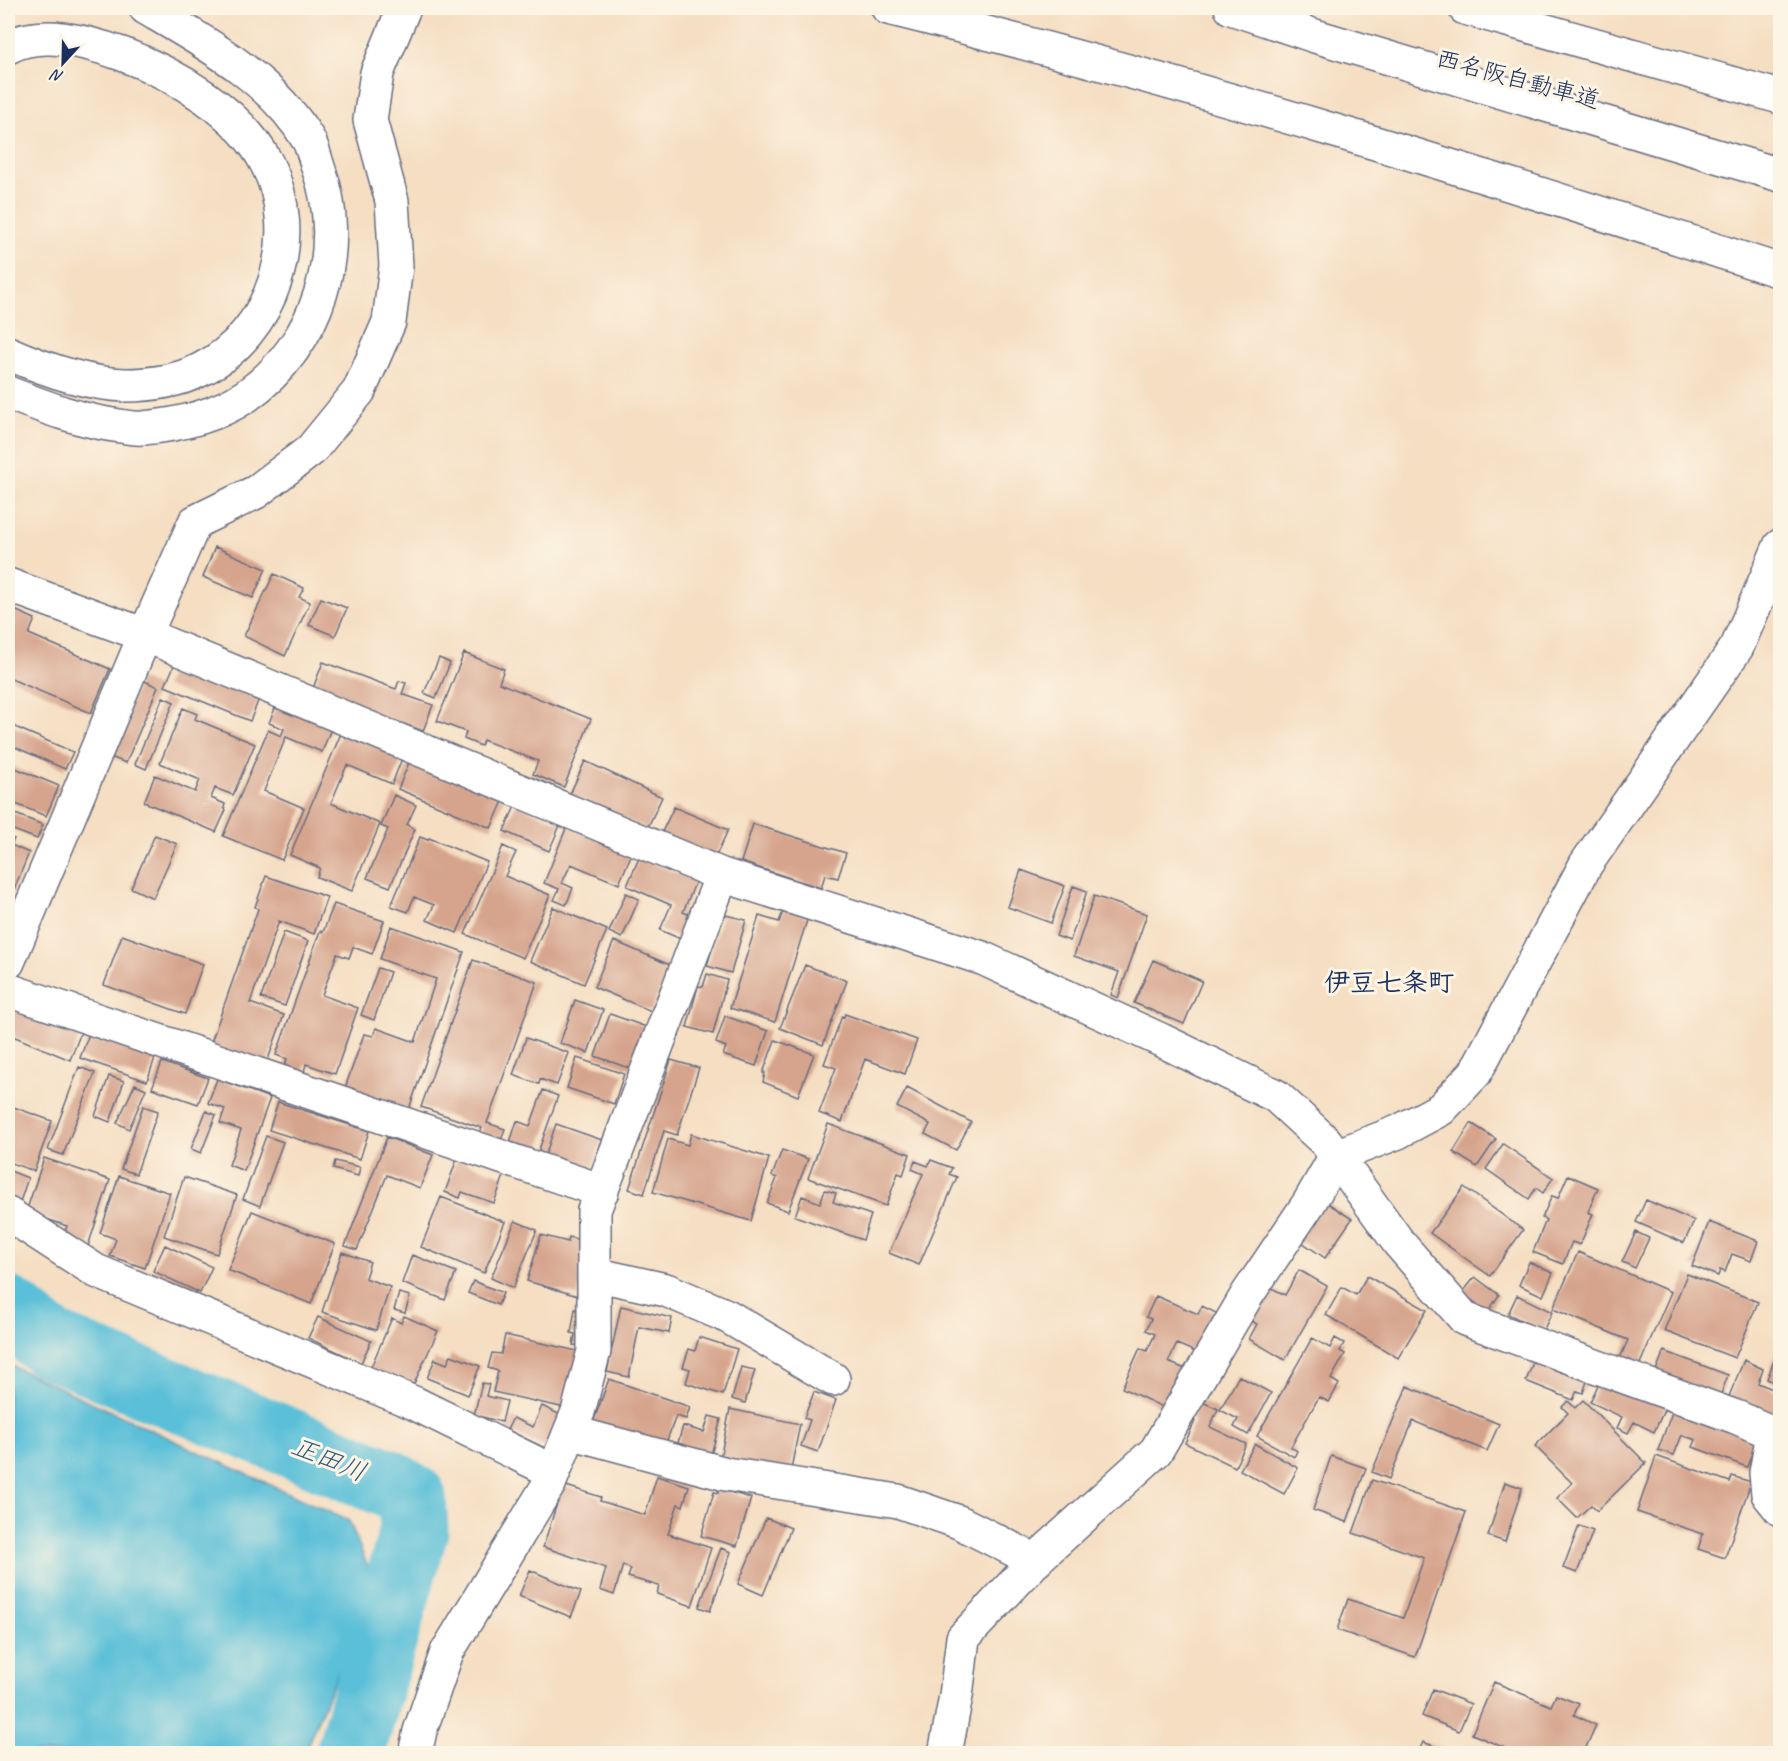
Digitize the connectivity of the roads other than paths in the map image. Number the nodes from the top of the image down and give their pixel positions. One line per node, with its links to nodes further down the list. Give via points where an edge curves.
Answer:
1 (146, 8): 15 (main road, via 252,76 286,108 309,142 324,183 331,220 329,259 319,301 302,336 276,369 246,396 213,413 140,428 97,423)
2 (404, 8): 18 (main road, via 377,73 369,120 392,201 396,266 389,322 359,391 311,450 256,492 195,522)
3 (888, 8): 13 (main road, via 1354,135)
4 (1231, 8): 12 (main road)
5 (1255, 8): 11 (main road, 西名阪自動車道, via 1514,76)
6 (1465, 8): 7 (main road)
7 (1526, 24): 9 (main road); 10 (main road)
8 (8, 47): 14 (main road, via 38,39 69,39 103,47 178,81 217,106 248,135 267,164 280,197 285,229 281,263 252,327 227,353 200,370 164,382 124,385 80,378)
9 (1780, 75)
10 (1780, 97)
11 (1780, 153)
12 (1780, 175)
13 (1780, 271)
14 (8, 353)
15 (8, 393)
16 (1780, 546): 22 (main road, via 1737,647 1586,864 1475,1073 1441,1109 1398,1132)
17 (8, 585): 18 (main road)
18 (145, 635): 19 (main road); 20 (main road)
19 (722, 875): 22 (main road, via 993,963 1276,1096); 23 (main road)
20 (8, 962)
21 (8, 990): 23 (main road)
22 (1336, 1156): 29 (main road, via 1398,1243 1465,1318 1773,1433 1766,1473 1768,1494); 30 (main road, via 1247,1295 1156,1451)
23 (602, 1191): 25 (main road, via 594,1210)
24 (8, 1214): 28 (main road, via 96,1271 414,1403)
25 (594, 1274): 26 (main road, via 666,1290 727,1316); 27 (main road, via 594,1351)
26 (833, 1379)
27 (570, 1432): 28 (main road); 30 (main road, via 726,1474 898,1501 959,1522)
28 (554, 1472): 31 (main road, via 447,1652)
29 (1780, 1509)
30 (1036, 1561): 32 (main road, via 963,1638)
31 (415, 1754)
32 (945, 1754)

